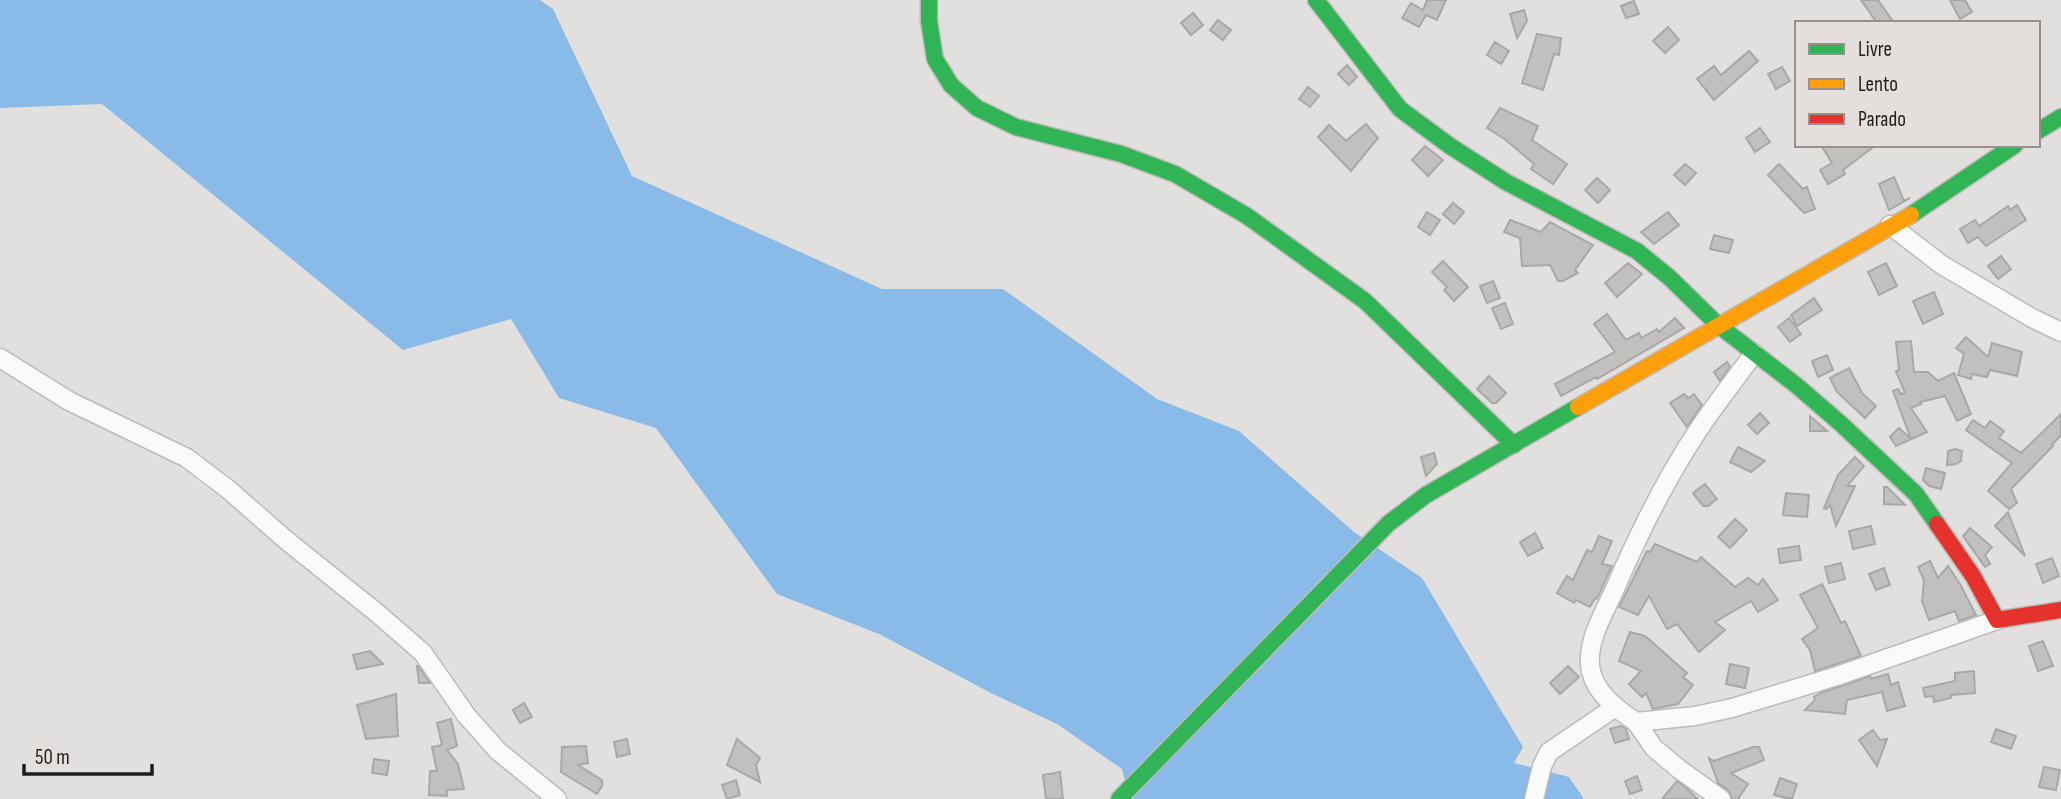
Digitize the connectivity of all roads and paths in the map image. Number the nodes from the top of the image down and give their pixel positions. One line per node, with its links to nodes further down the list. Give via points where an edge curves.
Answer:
1 (929, 0): 11 (street, via 936,59 951,85 976,107 1016,127 1121,154 1175,174 1247,216 1365,301)
2 (1316, 0): 7 (street, via 1400,108 1506,182 1637,251)
3 (2061, 117): 4 (street)
4 (2040, 130)
5 (2012, 147): 6 (street)
6 (1890, 225): 7 (street); 8 (street, via 1942,265)
7 (1718, 325): 9 (street); 11 (street)
8 (2061, 332)
9 (1754, 353): 13 (street, via 1840,423 1916,494 1973,576); 14 (street, via 1668,479 1596,631 1590,651 1591,673)
10 (0, 358): 16 (street, via 69,401 187,458 229,490 423,653 466,715 498,751)
11 (1514, 445): 17 (street, via 1426,495 1389,523)
12 (2061, 610): 13 (street)
13 (1997, 620): 15 (street, via 1732,708)
14 (1614, 708): 15 (street); 18 (street, via 1549,752)
15 (1636, 722): 19 (street, via 1654,748)
16 (557, 799)
17 (1119, 799)
18 (1534, 799)
19 (1721, 799)

